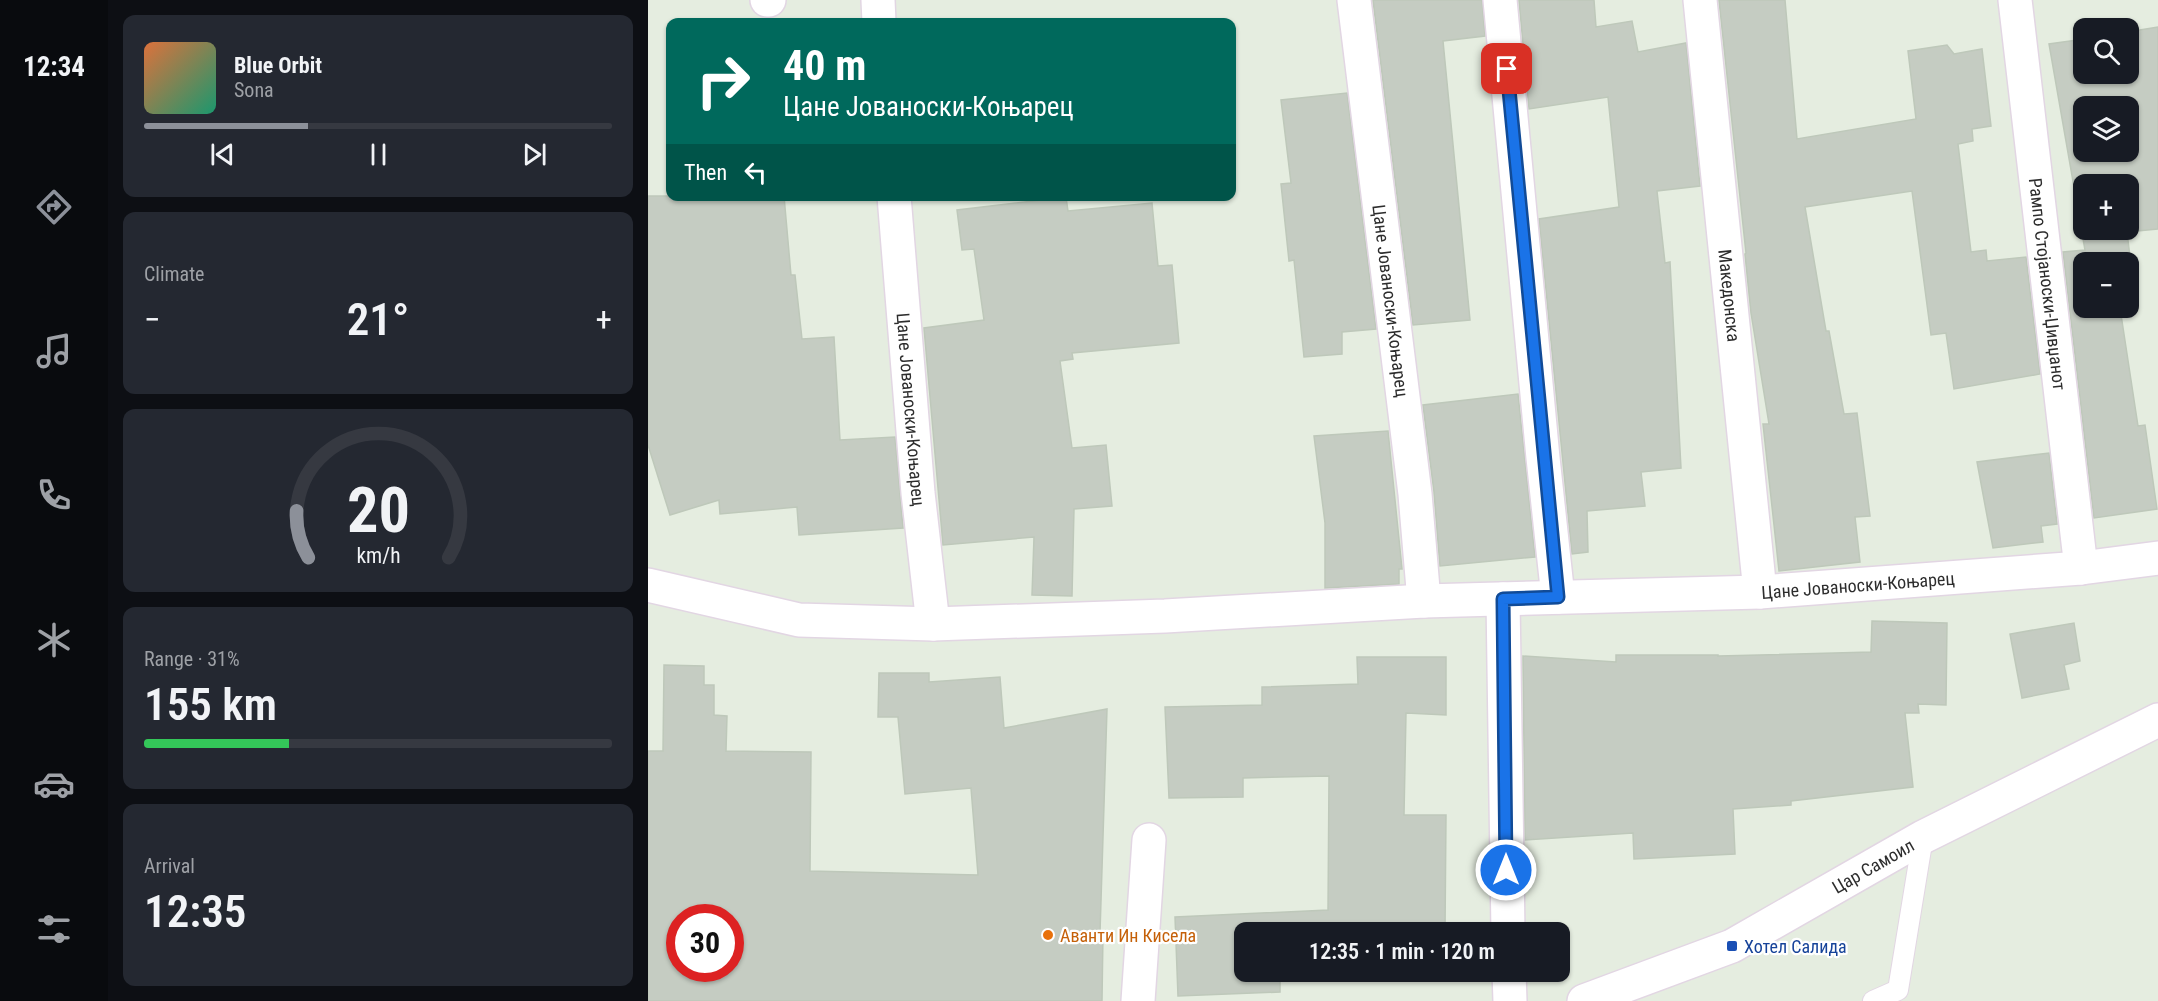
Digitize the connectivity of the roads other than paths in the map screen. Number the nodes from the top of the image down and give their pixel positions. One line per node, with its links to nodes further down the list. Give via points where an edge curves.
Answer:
1 (878, 0): 6 (street)
2 (1354, 0): 14 (street, Цане Јованоски-Коњарец, via 1415,494)
3 (1500, 0): 12 (street)
4 (1700, 0): 11 (street, Македонска)
5 (2015, 0): 9 (street, Рампо Стојаноски-Џивџанот)
6 (879, 18)
7 (894, 201): 15 (street, Цане Јованоски-Коњарец, via 918,493)
8 (2157, 562): 9 (street, Цане Јованоски-Коњарец)
9 (2081, 568): 11 (street, Цане Јованоски-Коњарец)
10 (648, 585): 15 (street, Цане Јованоски-Коњарец, via 799,620)
11 (1760, 592): 12 (street, Цане Јованоски-Коњарец)
12 (1558, 597): 13 (street, Цане Јованоски-Коњарец)
13 (1503, 599): 14 (street, Цане Јованоски-Коњарец); 19 (street)
14 (1424, 601): 15 (street, Цане Јованоски-Коњарец)
15 (933, 624)
16 (2158, 720): 17 (street, Цар Самоил)
17 (1923, 837): 21 (lane); 24 (street, Цар Самоил, via 1732,946)
18 (1149, 840): 22 (street)
19 (1508, 922)
20 (1509, 982): 23 (street)
21 (1900, 995): 25 (lane)
22 (1138, 1001)
23 (1510, 1001)
24 (1584, 1001)
25 (1873, 1001)

